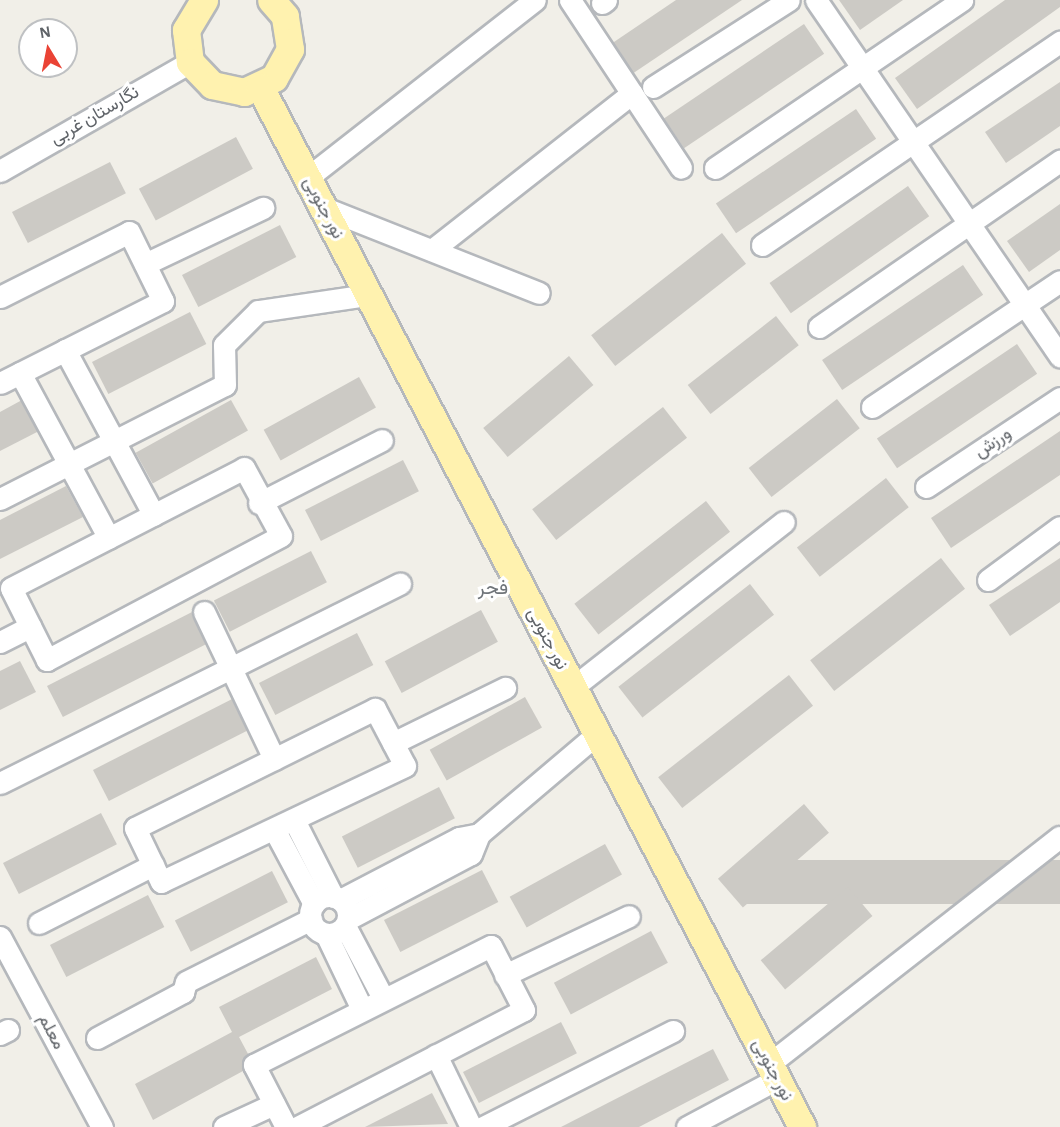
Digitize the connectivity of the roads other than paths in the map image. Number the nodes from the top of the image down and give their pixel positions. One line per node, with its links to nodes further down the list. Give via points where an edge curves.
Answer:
1 (204, 0): 9 (main road, via 186,30)
2 (272, 0): 11 (main road, via 285,16 290,49 274,78)
3 (535, 0): 19 (street)
4 (570, 0): 13 (street)
5 (789, 0): 12 (street)
6 (816, 0): 10 (street)
7 (962, 0): 10 (street)
8 (1060, 42): 14 (street)
9 (190, 62): 11 (main road, via 220,88 244,92); 18 (street, نگارستان غربی)
10 (864, 70): 14 (street); 17 (street)
11 (260, 87): 19 (main road, نور جنوبی)
12 (653, 87)
13 (632, 93): 16 (street); 24 (street)
14 (915, 145): 22 (street); 23 (street)
15 (1060, 160): 22 (street)
16 (681, 168)
17 (715, 168)
18 (0, 171)
19 (307, 178): 20 (main road, نور جنوبی)
20 (322, 207): 24 (street); 28 (main road, نور جنوبی)
21 (263, 208): 25 (street)
22 (970, 225): 30 (street); 31 (street)
23 (762, 245)
24 (432, 250): 27 (street)
25 (145, 264): 29 (street, via 129,232); 32 (street, via 163,301)
26 (1060, 281): 30 (street)
27 (539, 292)
28 (368, 295): 39 (street, via 258,311 224,345 225,385); 55 (main road, نور جنوبی)
29 (0, 297)
30 (1025, 305): 33 (street); 37 (street)
31 (819, 327)
32 (65, 350): 34 (street); 39 (street)
33 (1060, 356)
34 (20, 373): 35 (street); 40 (street)
35 (0, 383)
36 (1060, 398): 41 (street, ورزش)
37 (872, 407)
38 (381, 440): 43 (street)
39 (111, 443): 40 (street); 44 (street)
40 (69, 464): 42 (street); 47 (street)
41 (926, 487)
42 (0, 499)
43 (259, 503): 44 (street, via 244,468); 51 (street, via 281,536 47,660)
44 (154, 515): 47 (street)
45 (784, 522): 55 (street)
46 (1060, 527): 48 (street)
47 (109, 538): 51 (street, via 11,588)
48 (988, 580)
49 (400, 584): 53 (street)
50 (204, 612): 53 (street)
51 (30, 627): 52 (street)
52 (0, 642)
53 (232, 670): 58 (street); 59 (street)
54 (505, 688): 57 (street)
55 (573, 688): 56 (main road, نور جنوبی)
56 (597, 735): 64 (street, via 479,834 459,838); 74 (main road, نور جنوبی)
57 (393, 743): 58 (street, via 375,709); 60 (street, via 405,766)
58 (274, 759): 63 (street, via 135,828)
59 (0, 783)
60 (294, 820): 61 (street); 64 (street)
61 (274, 829): 63 (street, via 161,882); 64 (street)
62 (1060, 837): 74 (street)
63 (153, 865): 66 (street)
64 (330, 916): 69 (street); 70 (street); 72 (street, via 190,994 183,992)
65 (629, 916): 68 (street)
66 (39, 923)
67 (0, 937): 76 (street, معلم)
68 (506, 975): 69 (street, via 491,946); 73 (street, via 524,1010)
69 (383, 998): 70 (street)
70 (362, 1009): 75 (street, via 254,1065)
71 (673, 1031): 81 (street)
72 (97, 1038)
73 (436, 1055): 79 (street); 80 (street)
74 (773, 1072): 82 (street); 83 (main road, نور جنوبی)
75 (274, 1104): 77 (street); 78 (street)
76 (102, 1127)
77 (224, 1127)
78 (286, 1127)
79 (297, 1127)
80 (471, 1127)
81 (483, 1127)
82 (687, 1127)
83 (802, 1127)

